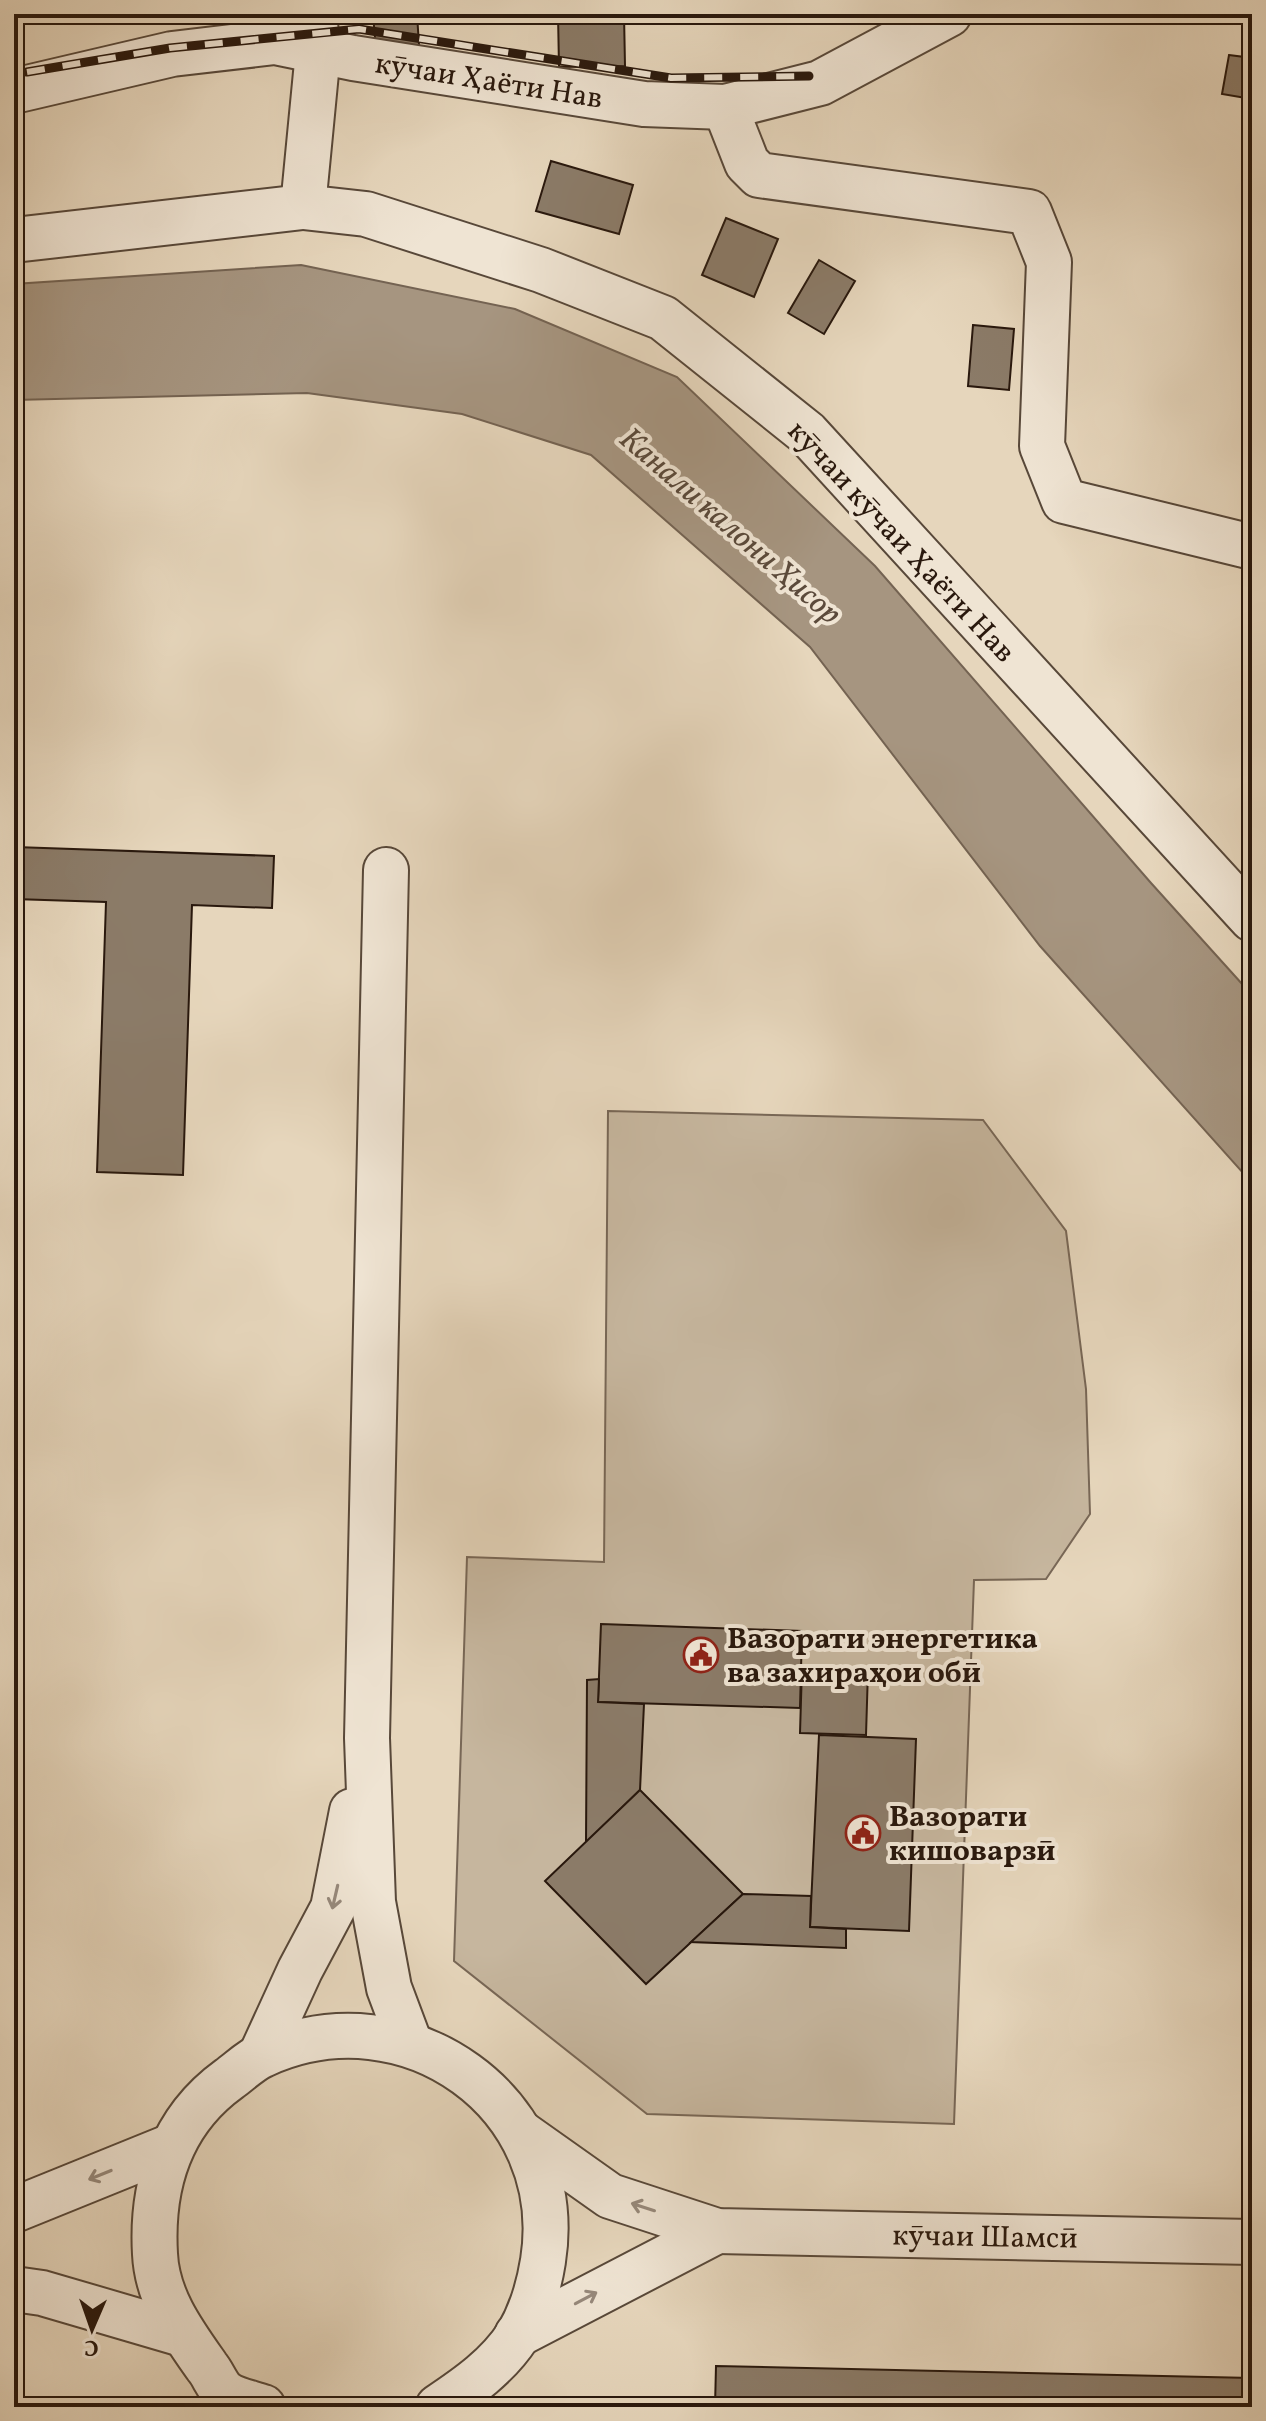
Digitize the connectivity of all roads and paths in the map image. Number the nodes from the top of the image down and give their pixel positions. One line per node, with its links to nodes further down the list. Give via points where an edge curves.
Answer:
1 (949, 14): 4 (street, кӯчаи Ҳаёти Нав, via 820,83)
2 (316, 33): 3 (street, кӯчаи Ҳаёти Нав, via 172,54); 4 (street, кӯчаи Ҳаёти Нав, via 644,104); 5 (street)
3 (14, 91)
4 (725, 107): 7 (street, via 747,163 759,175 1029,212 1049,262 1042,446 1064,501)
5 (303, 207): 6 (street); 9 (street, кӯчаи кӯчаи Ҳаёти Нав, via 366,214 541,270 663,318 807,433)
6 (14, 240)
7 (1252, 547)
8 (386, 870): 10 (street)
9 (1252, 919)
10 (367, 1738): 11 (street, via 373,1902 389,1988); 12 (street, one-way to 12, via 333,1908)
11 (410, 2044): 12 (street, кӯчаи Шамсӣ, via 360,2035 309,2039); 13 (street, кӯчаи Шамсӣ, via 454,2064 492,2095)
12 (261, 2055): 14 (street, кӯчаи Шамсӣ, via 209,2093)
13 (521, 2133): 16 (street, кӯчаи Шамсӣ, one-way to 13, via 610,2196); 20 (street, кӯчаи Шамсӣ, via 541,2182 547,2235 539,2287)
14 (172, 2146): 15 (street, one-way to 15); 19 (street, кӯчаи Шамсӣ, via 159,2183 154,2247 165,2299)
15 (14, 2210)
16 (717, 2231): 17 (street, кӯчаи Шамсӣ); 20 (street, кӯчаи Шамсӣ, one-way to 16)
17 (1252, 2242)
18 (14, 2289): 19 (street)
19 (182, 2334): 21 (street, кӯчаи Шамсӣ)
20 (517, 2335): 22 (street, кӯчаи Шамсӣ, via 482,2377)
21 (240, 2402)
22 (438, 2407)

